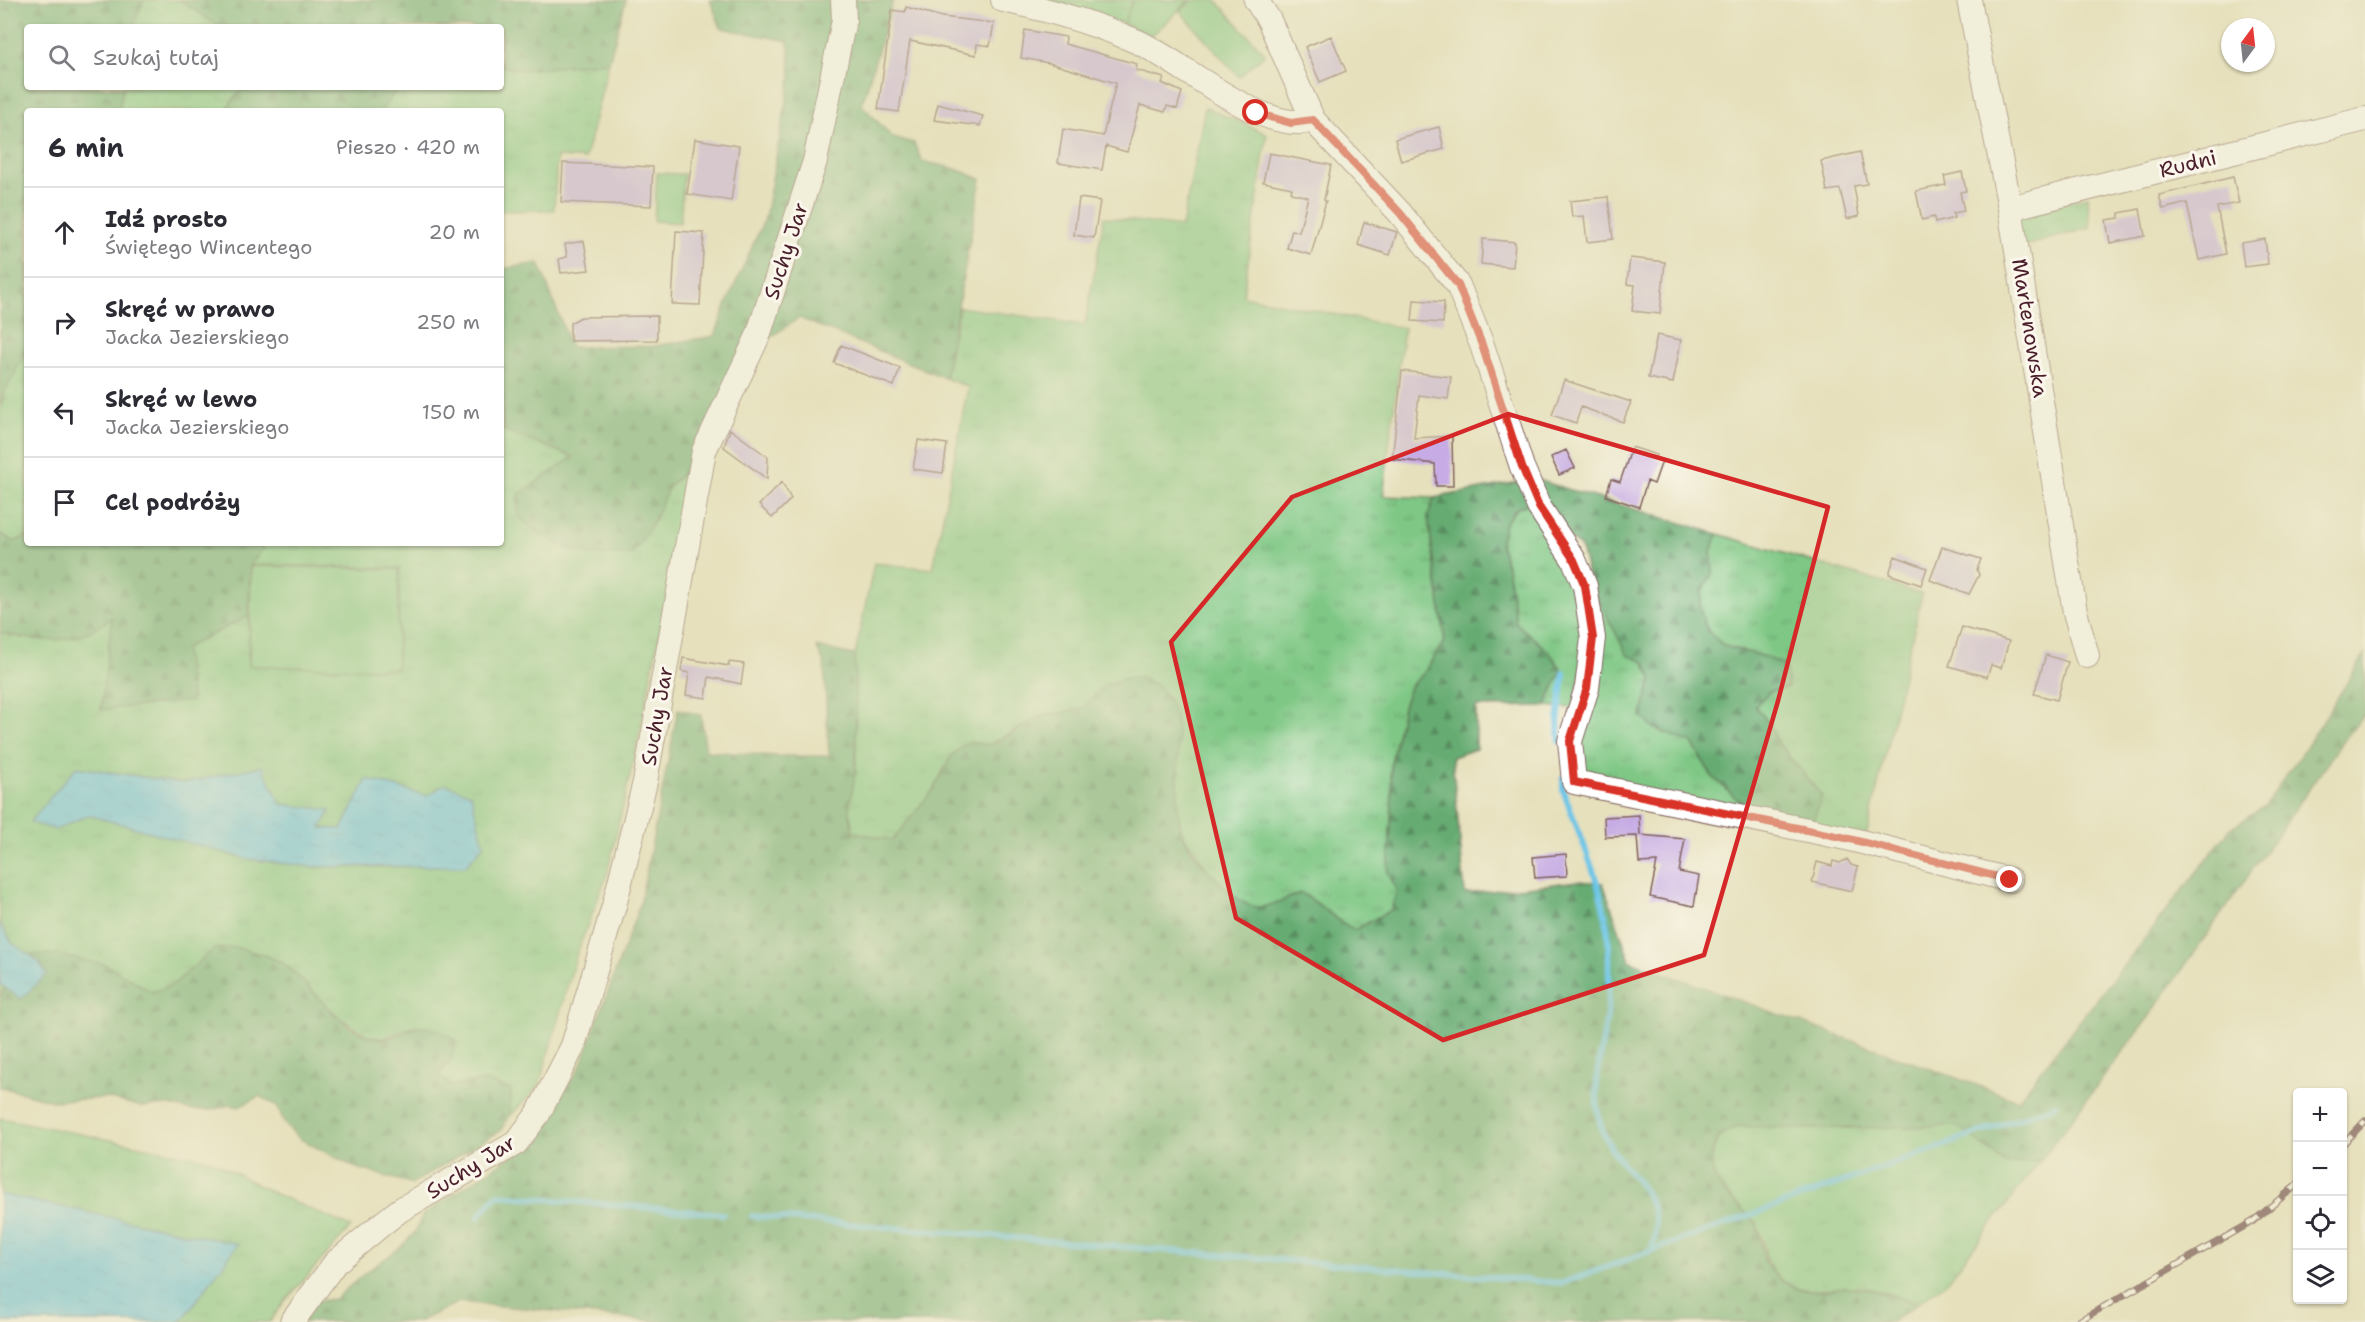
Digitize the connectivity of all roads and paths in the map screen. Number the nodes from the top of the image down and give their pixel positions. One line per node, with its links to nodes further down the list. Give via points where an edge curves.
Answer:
1 (843, 0): 10 (street, Suchy Jar, via 844,20 814,161 758,336 704,452 645,782 573,1046 538,1114 516,1143 382,1224 335,1263)
2 (1003, 0): 6 (street, via 1057,12 1140,43 1256,113 1291,123)
3 (1256, 0): 6 (street, via 1269,20)
4 (1969, 0): 7 (street, Martenowska)
5 (2365, 119): 7 (street, Rudni)
6 (1313, 120): 9 (street, via 1400,213 1458,285 1522,467 1539,507 1574,560 1585,586 1593,638 1587,688 1570,741 1574,782 1846,838)
7 (2010, 208): 8 (street, Martenowska, via 2075,612)
8 (2087, 656)
9 (2010, 880)
10 (292, 1322)

